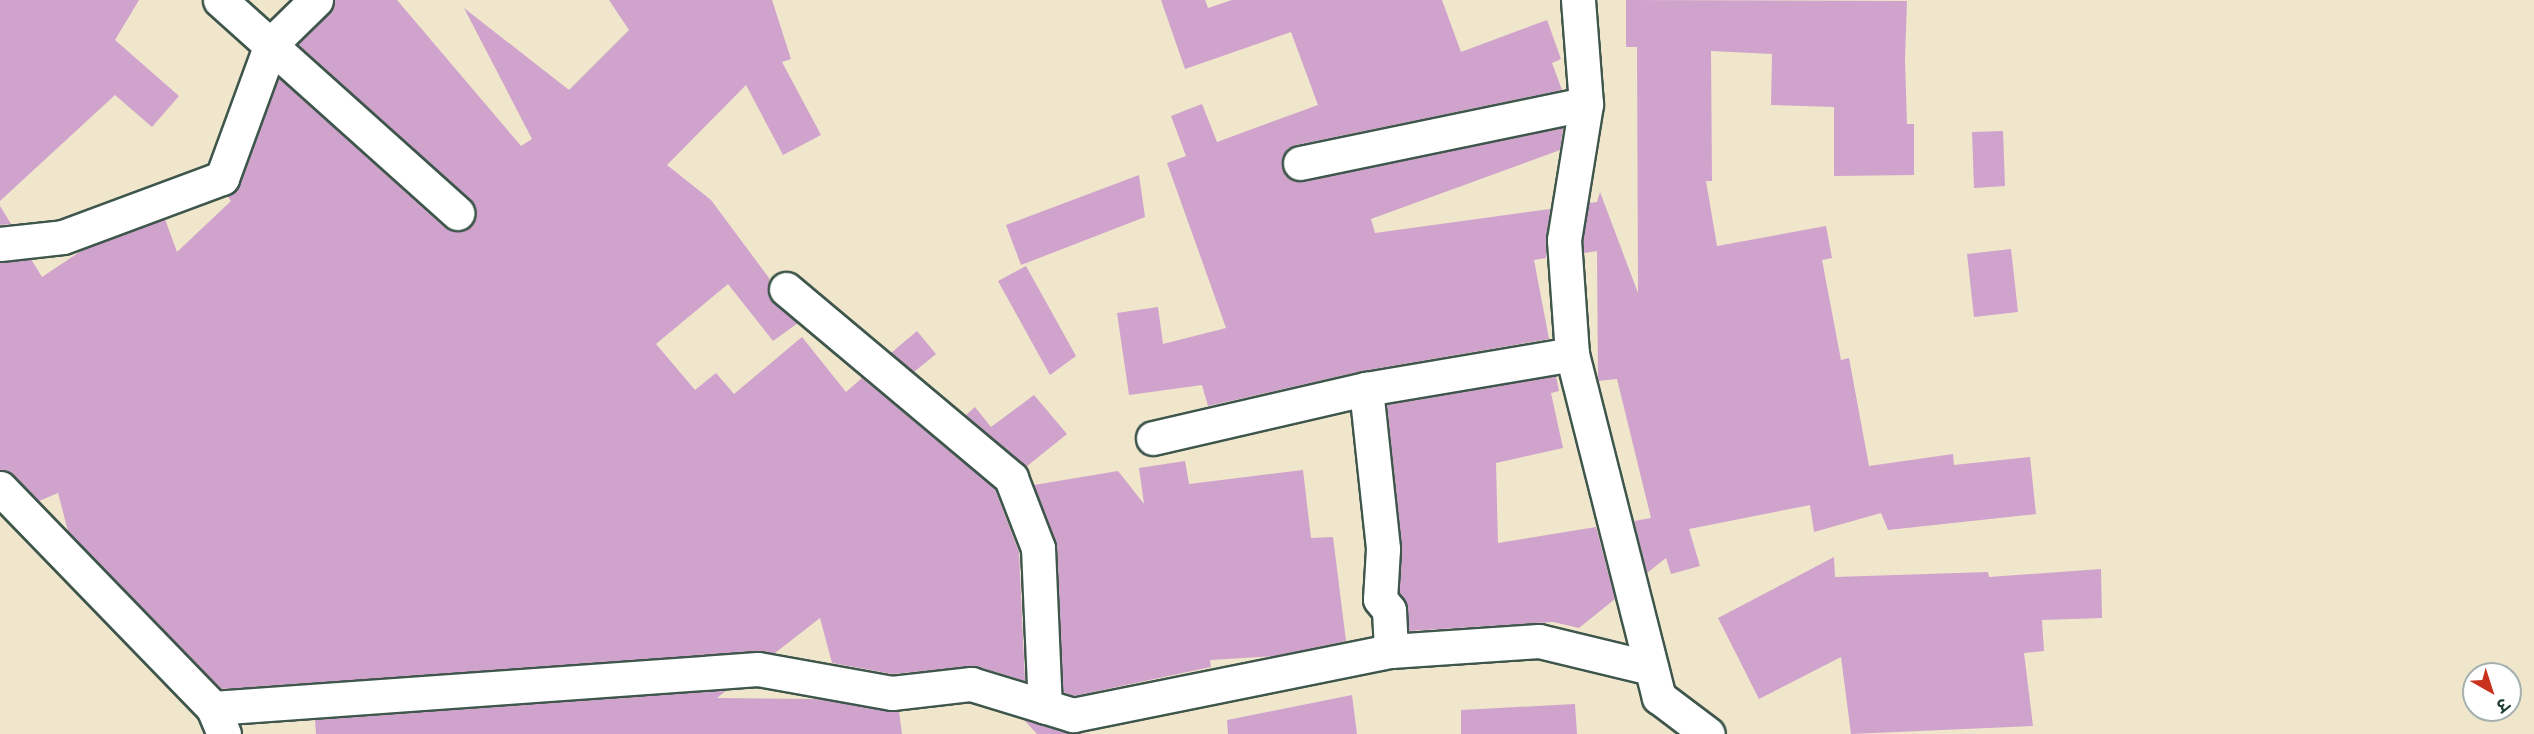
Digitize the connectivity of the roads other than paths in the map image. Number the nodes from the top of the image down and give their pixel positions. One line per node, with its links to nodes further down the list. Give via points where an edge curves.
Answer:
1 (220, 0): 4 (street)
2 (316, 0): 4 (street)
3 (1578, 0): 5 (street)
4 (271, 44): 7 (street); 8 (street, via 222,178 63,237)
5 (1586, 104): 6 (street); 10 (street, via 1564,240)
6 (1300, 164)
7 (457, 213)
8 (0, 244)
9 (786, 289): 16 (street, via 1011,478 1038,548)
10 (1572, 354): 11 (street); 15 (street)
11 (1366, 390): 12 (street); 14 (street, via 1383,549 1380,599 1389,610)
12 (1153, 438)
13 (0, 488): 17 (street)
14 (1391, 651): 15 (street, via 1539,640); 16 (street, via 1073,715)
15 (1651, 668): 18 (street, via 1659,698)
16 (1045, 707): 17 (street, via 971,684 892,693 758,669)
17 (218, 721)
18 (1708, 734)

